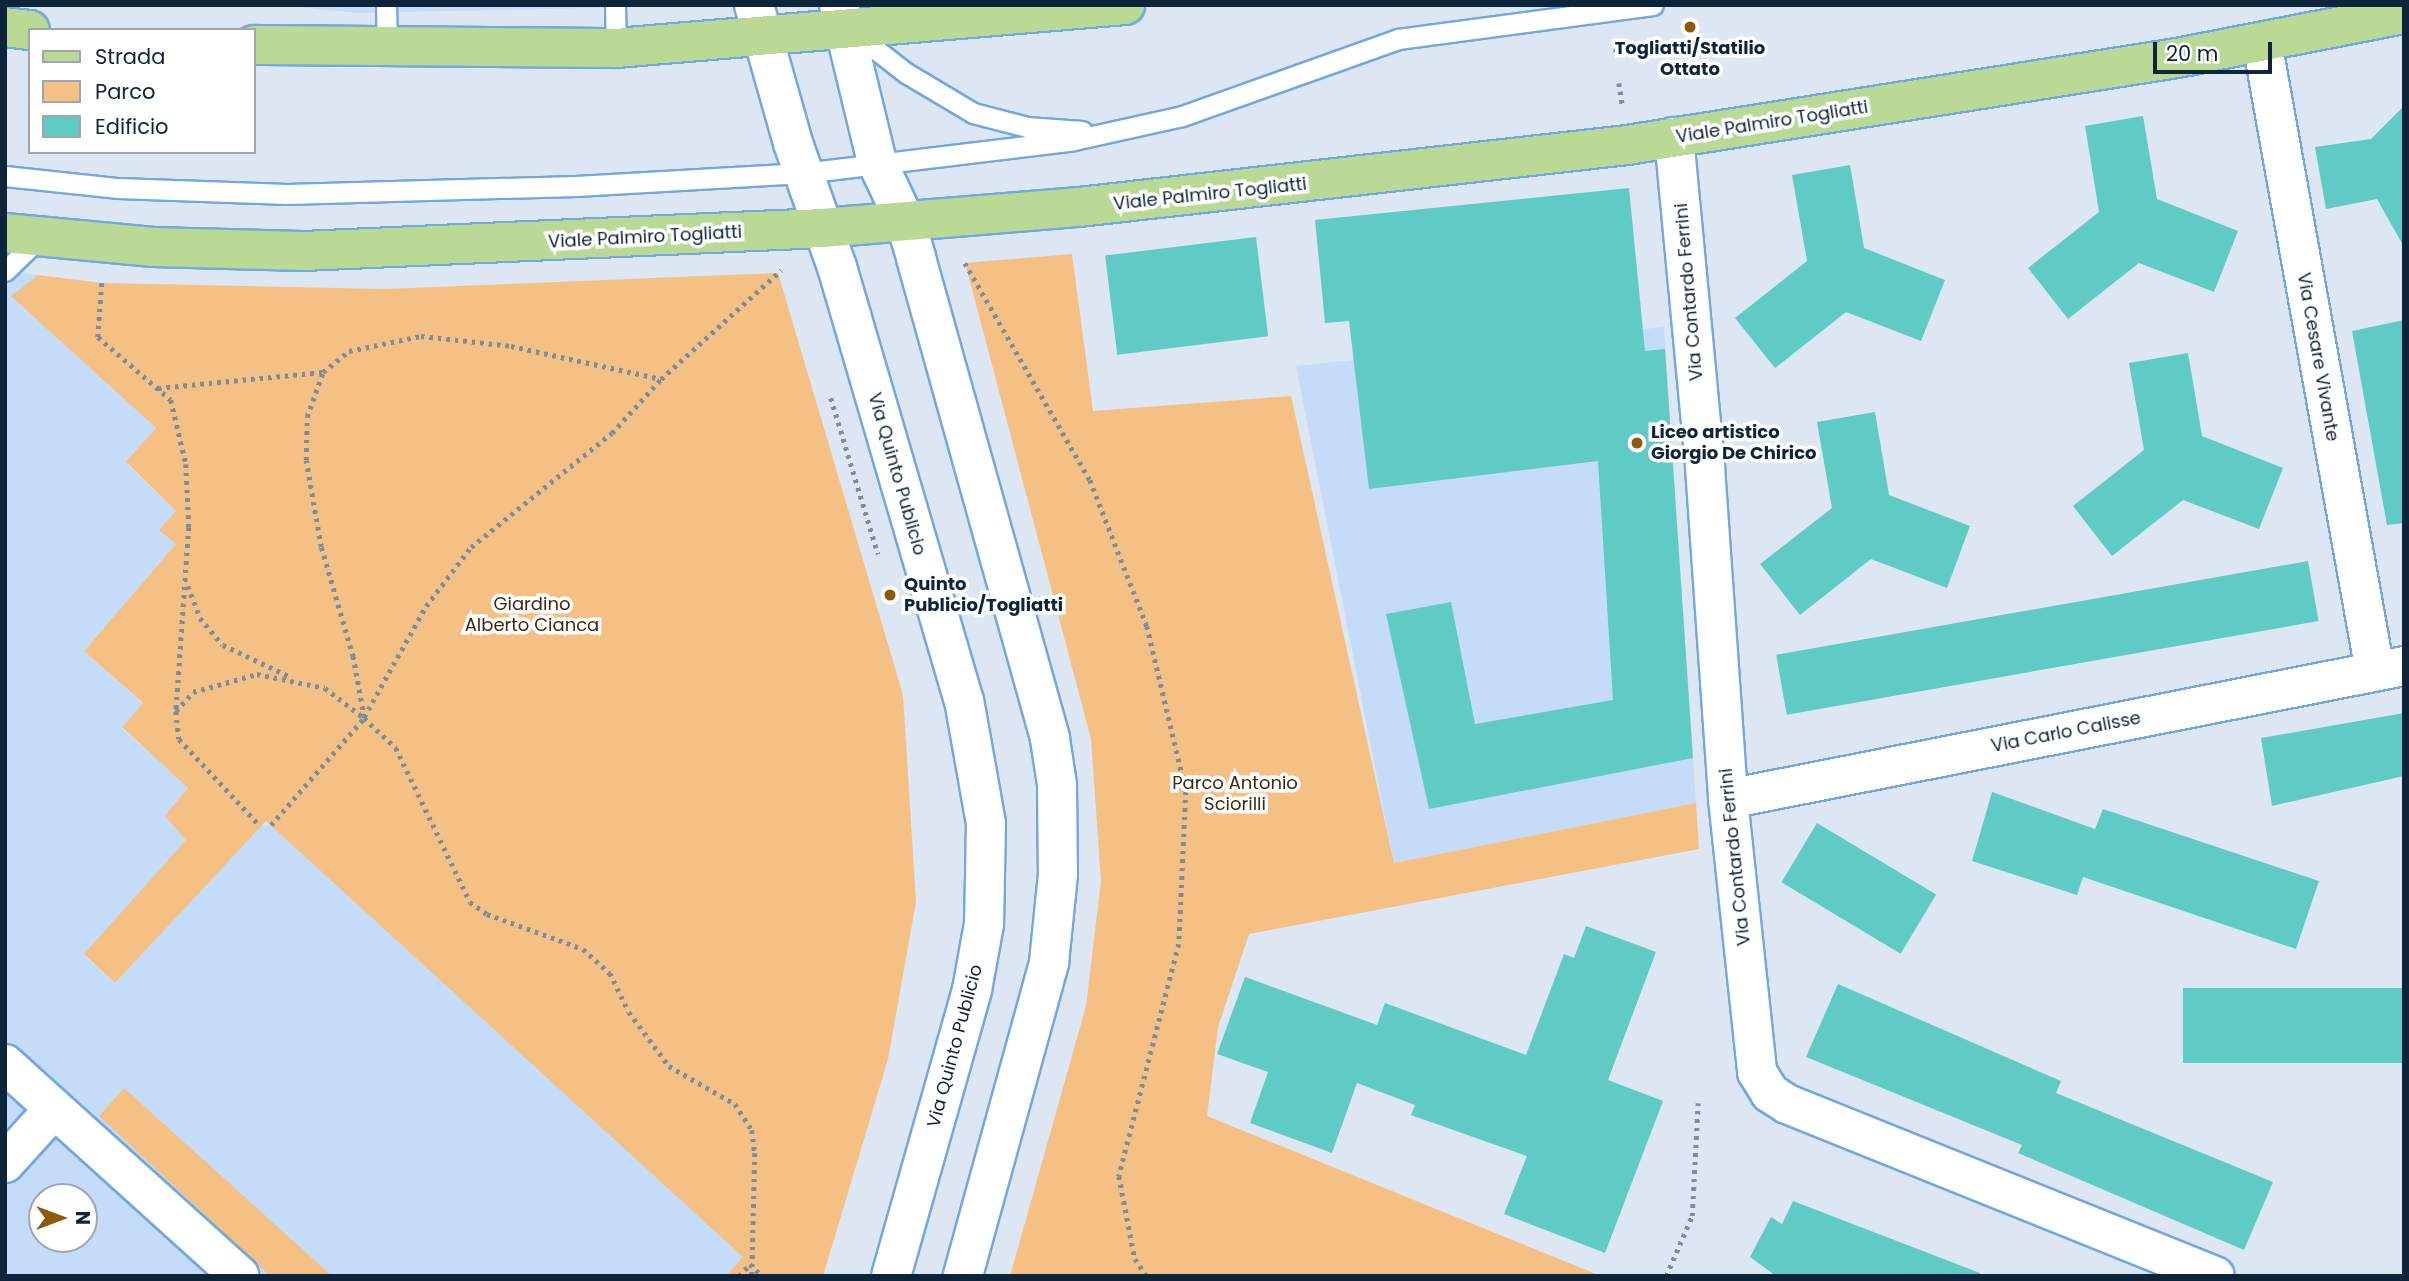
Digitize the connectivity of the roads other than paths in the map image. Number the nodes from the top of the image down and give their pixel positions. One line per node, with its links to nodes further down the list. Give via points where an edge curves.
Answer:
1 (386, 5): 13 (lane)
2 (615, 5): 12 (lane)
3 (1125, 5): 5 (main road)
4 (1653, 5): 14 (lane, via 1398,38 1182,116)
5 (836, 12): 7 (main road); 14 (lane, via 906,73 973,113 1027,127); 16 (street)
6 (2404, 14): 10 (main road, Viale Palmiro Togliatti)
7 (758, 20): 12 (main road); 17 (street, Via Quinto Publicio)
8 (5, 27): 9 (main road)
9 (28, 30)
10 (2262, 42): 15 (main road, Viale Palmiro Togliatti); 23 (street, Via Cesare Vivante)
11 (256, 45): 13 (main road)
12 (616, 47): 13 (main road)
13 (387, 48)
14 (1111, 131): 16 (lane, via 1024,148)
15 (1674, 137): 19 (main road, Viale Palmiro Togliatti, via 1255,190); 24 (street, Via Contardo Ferrini, via 1705,467)
16 (877, 162): 17 (lane); 19 (street)
17 (803, 173): 18 (lane, via 576,186 287,194 118,188); 20 (street, Via Quinto Publicio)
18 (5, 176)
19 (905, 221): 20 (main road, Viale Palmiro Togliatti); 30 (street, via 1050,739 1058,797 1058,874 1049,963)
20 (823, 228): 21 (main road, Viale Palmiro Togliatti, via 303,250 153,247); 29 (street, Via Quinto Publicio, via 964,700 986,823 984,923 972,989)
21 (23, 235): 22 (lane)
22 (5, 271)
23 (2389, 668): 24 (street, Via Carlo Calisse)
24 (1728, 799): 31 (street, Via Contardo Ferrini, via 1757,1072 1770,1093)
25 (5, 1064): 26 (street)
26 (54, 1109): 27 (street); 28 (street)
27 (5, 1163)
28 (240, 1276)
29 (891, 1276)
30 (963, 1276)
31 (2215, 1276)

